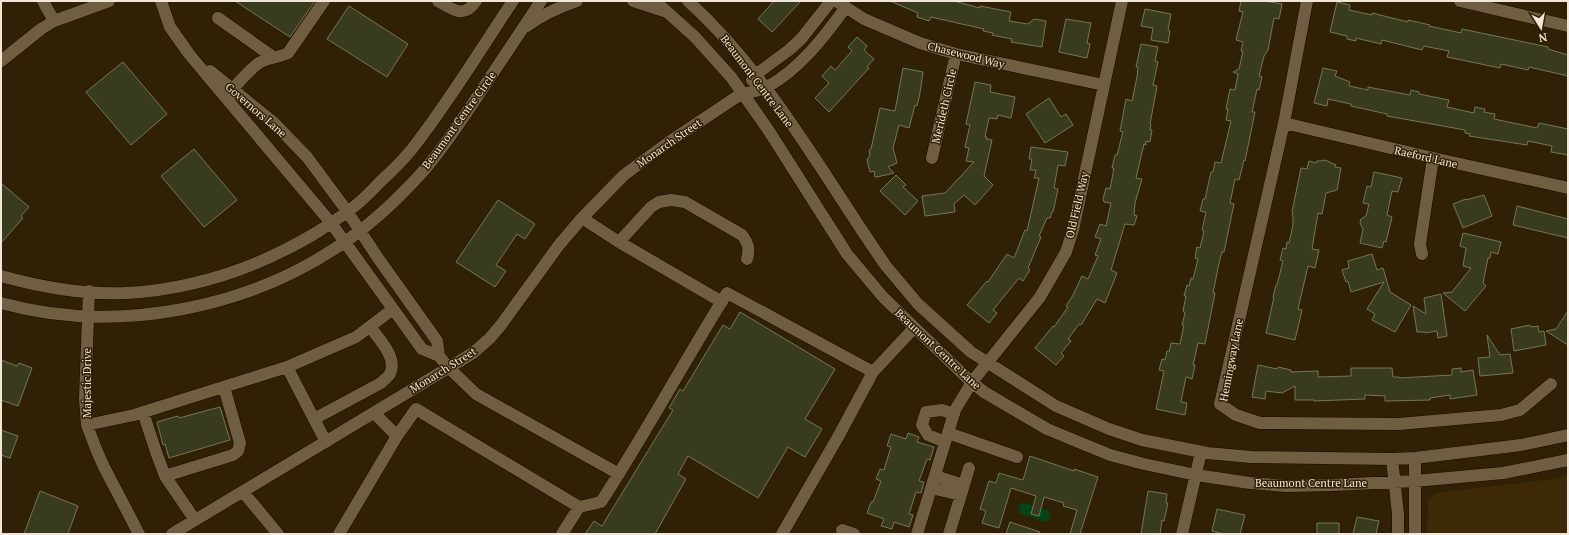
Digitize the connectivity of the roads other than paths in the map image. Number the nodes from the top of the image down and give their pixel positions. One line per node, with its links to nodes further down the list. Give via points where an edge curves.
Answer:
1 (43, 1): 20 (street)
2 (109, 1): 20 (street)
3 (161, 1): 29 (street, Governors Lane, via 170,27 189,54)
4 (324, 1): 24 (street, via 288,53)
5 (438, 1): 6 (street, via 459,12 467,11)
6 (476, 1)
7 (513, 1): 35 (street, Beaumont Centre Circle, via 412,149 356,206)
8 (541, 1): 22 (street, Beaumont Centre Circle)
9 (577, 1): 22 (street, via 559,7)
10 (633, 1): 18 (street)
11 (656, 1): 18 (street, Beaumont Centre Lane)
12 (688, 1): 26 (street, Beaumont Centre Lane, via 719,30)
13 (831, 1): 26 (street, via 789,50)
14 (1122, 1): 27 (street, Old Field Way)
15 (1307, 1): 31 (street, Hemingway Lane)
16 (1460, 1): 21 (street)
17 (841, 4): 23 (street, Chasewood Way, via 864,19 890,31); 28 (street, via 813,48 780,79)
18 (668, 13): 30 (street, Beaumont Centre Lane, via 722,64)
19 (218, 18): 24 (street)
20 (54, 21): 25 (street)
21 (1568, 26)
22 (521, 30): 38 (street, Beaumont Centre Circle, via 438,153 408,187)
23 (956, 54): 27 (street, Chasewood Way); 32 (street, Merideth Circle)
24 (273, 57): 29 (street, via 259,63)
25 (1, 61)
26 (756, 75): 28 (street, Beaumont Centre Lane); 30 (street)
27 (1104, 85): 52 (street, Old Field Way, via 1066,252 1040,297)
28 (766, 88): 30 (street); 52 (street, Beaumont Centre Lane, via 886,266 918,304)
29 (229, 93): 35 (street, Governors Lane, via 273,122 307,157); 37 (street, Governors Lane)
30 (743, 94): 36 (street, Monarch Street, via 624,175); 50 (street, Beaumont Centre Lane, via 847,254 883,297)
31 (1284, 123): 33 (street, Raeford Lane); 57 (street, Hemingway Lane, via 1220,404 1236,415 1260,423 1399,424 1502,415 1520,410)
32 (932, 158)
33 (1433, 158): 34 (street, Raeford Lane); 41 (street, via 1420,244)
34 (1568, 188)
35 (347, 211): 37 (street, Beaumont Centre Circle); 38 (street, Governors Lane)
36 (582, 218): 40 (street); 54 (street, Monarch Street, via 490,338 473,353)
37 (330, 223): 39 (street, Governors Lane); 44 (street, Beaumont Centre Circle, via 272,256 213,278 146,291)
38 (360, 230): 39 (street, Beaumont Centre Circle); 51 (street, Governors Lane, via 437,340)
39 (344, 242): 47 (street, Governors Lane); 48 (street, Beaumont Centre Circle, via 286,276 234,297 161,312)
40 (619, 242): 42 (street, via 651,207 671,200 685,202 742,235 749,251); 45 (street)
41 (1422, 254)
42 (747, 259)
43 (1, 276): 44 (street, Beaumont Centre Circle)
44 (89, 291): 48 (street, Majestic Drive)
45 (722, 302): 55 (street, via 727,293); 74 (street)
46 (1, 303): 48 (street, Beaumont Centre Circle, via 62,315)
47 (393, 309): 49 (street); 51 (street, Governors Lane, via 422,349)
48 (88, 316): 63 (street, Majestic Drive, via 85,399)
49 (370, 327): 53 (street, via 356,337); 62 (street, via 390,355 393,365 390,375 381,383)
50 (914, 328): 55 (street); 56 (street, Beaumont Centre Lane)
51 (439, 356): 54 (street)
52 (988, 364): 56 (street, Old Field Way); 68 (street, Beaumont Centre Lane, via 1056,406 1084,419 1142,440)
53 (287, 367): 58 (street); 62 (street)
54 (448, 367): 60 (street, Monarch Street); 74 (street, via 476,394)
55 (873, 372): 91 (street)
56 (972, 382): 61 (street, Old Field Way); 75 (street, Beaumont Centre Lane, via 984,392 1047,429 1082,445 1144,464)
57 (1552, 384)
58 (224, 387): 59 (street); 76 (street, via 240,443 238,450 233,456)
59 (143, 412): 63 (street); 76 (street)
60 (374, 413): 65 (street); 67 (street, Monarch Street)
61 (954, 414): 66 (street, Old Field Way); 66 (street, via 942,410 926,412 922,425 928,435)
62 (314, 419): 67 (street)
63 (87, 425): 87 (street, Majestic Drive, via 104,467)
64 (1568, 435): 70 (street, Beaumont Centre Lane, via 1520,445)
65 (397, 436): 83 (street, via 416,410); 89 (street)
66 (946, 438): 69 (street); 77 (street, Old Field Way)
67 (326, 442): 82 (street, Monarch Street)
68 (1201, 452): 71 (street, Beaumont Centre Lane, via 1251,457); 75 (street)
69 (1017, 457)
70 (1415, 458): 71 (street, Beaumont Centre Lane); 78 (street)
71 (1392, 459): 79 (street)
72 (1568, 460): 78 (street, Beaumont Centre Lane, via 1503,473)
73 (969, 468): 81 (street)
74 (619, 474): 83 (street, via 601,502)
75 (1196, 475): 79 (street, Beaumont Centre Lane, via 1286,486); 95 (street)
76 (165, 476): 84 (street)
77 (935, 476): 80 (street, Old Field Way); 81 (street)
78 (1415, 482): 79 (street, Beaumont Centre Lane); 97 (street)
79 (1394, 483): 96 (street)
80 (931, 488): 81 (street); 93 (street, Old Field Way)
81 (962, 490): 94 (street)
82 (243, 492): 84 (street, Monarch Street); 88 (street)
83 (579, 507): 90 (street)
84 (196, 520): 86 (street, Monarch Street)
85 (842, 530): 92 (street)
86 (180, 532)
87 (139, 534)
88 (278, 534)
89 (339, 534)
90 (562, 534)
91 (782, 534)
92 (854, 534)
93 (917, 534)
94 (949, 534)
95 (1182, 534)
96 (1398, 534)
97 (1416, 534)

